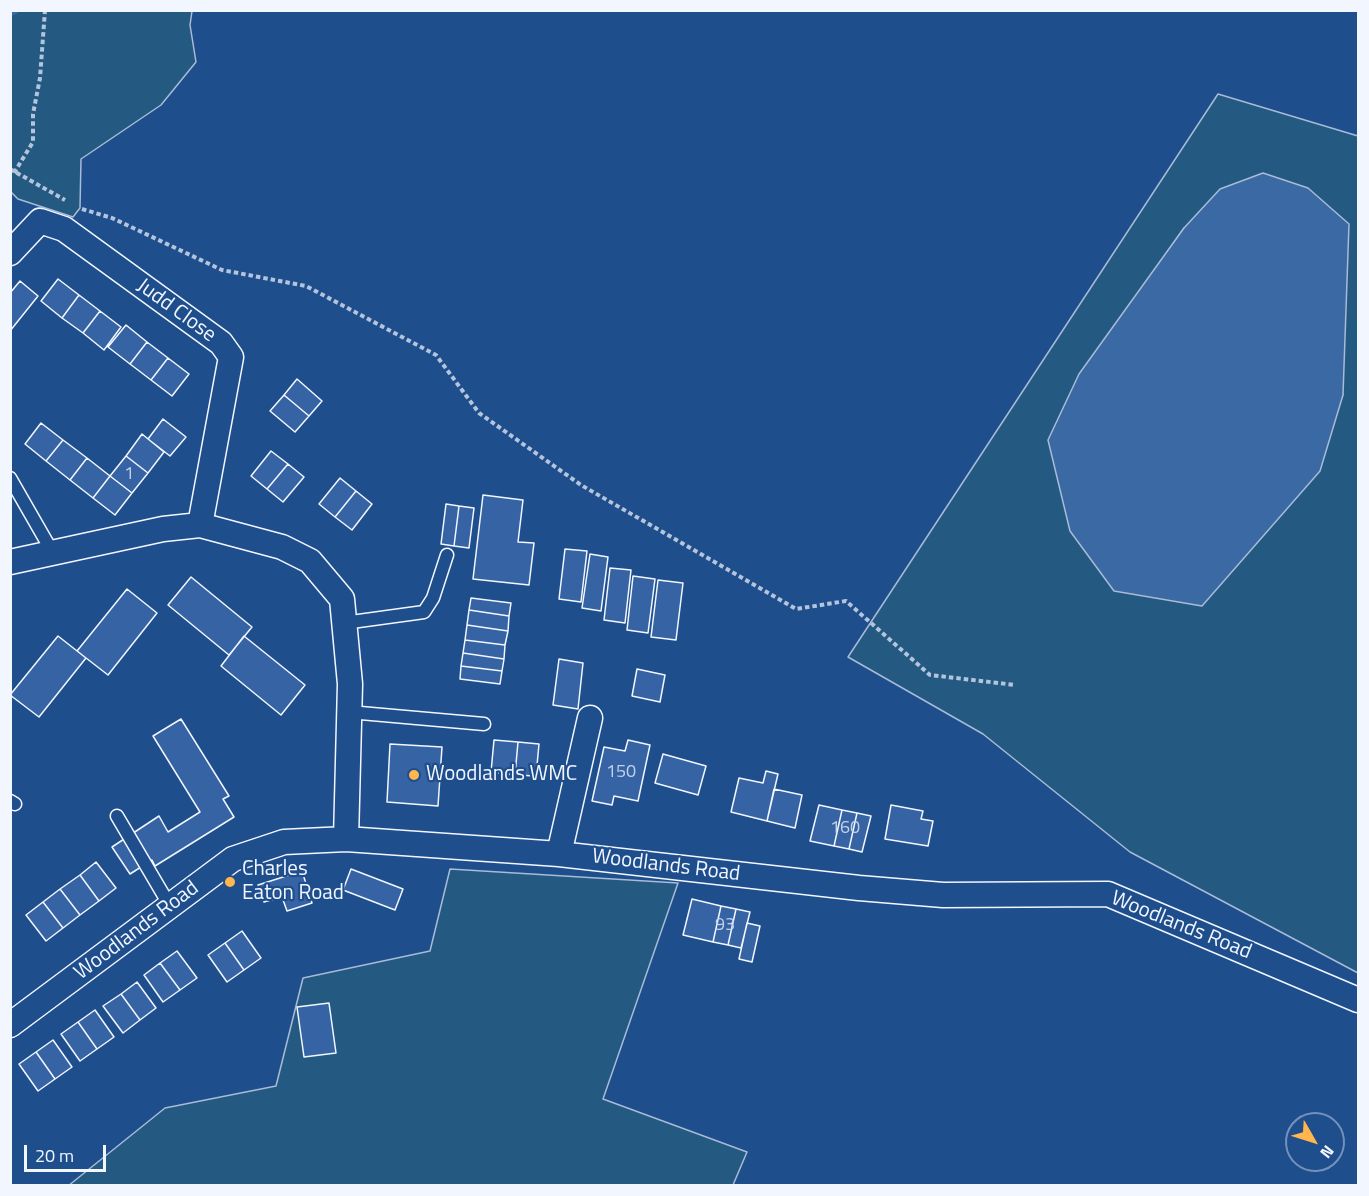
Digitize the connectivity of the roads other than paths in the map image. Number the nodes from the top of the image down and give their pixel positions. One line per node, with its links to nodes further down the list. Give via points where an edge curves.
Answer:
1 (10, 253): 3 (street, Judd Close, via 40,221 64,229 221,343 231,357)
2 (10, 478): 4 (lane)
3 (200, 525): 4 (street); 7 (street, via 282,547 310,561 342,599)
4 (53, 553): 6 (street)
5 (447, 555): 7 (lane, via 433,598 424,612)
6 (10, 562)
7 (344, 623): 8 (street)
8 (349, 712): 10 (lane); 12 (street)
9 (590, 718): 13 (street)
10 (484, 724)
11 (117, 816): 14 (lane)
12 (346, 839): 13 (street, Woodlands Road); 14 (street, Woodlands Road, via 284,842 233,859)
13 (559, 854): 15 (street, Woodlands Road, via 933,894 1108,894)
14 (170, 906): 16 (street, Woodlands Road)
15 (1359, 1000)
16 (10, 1025)

